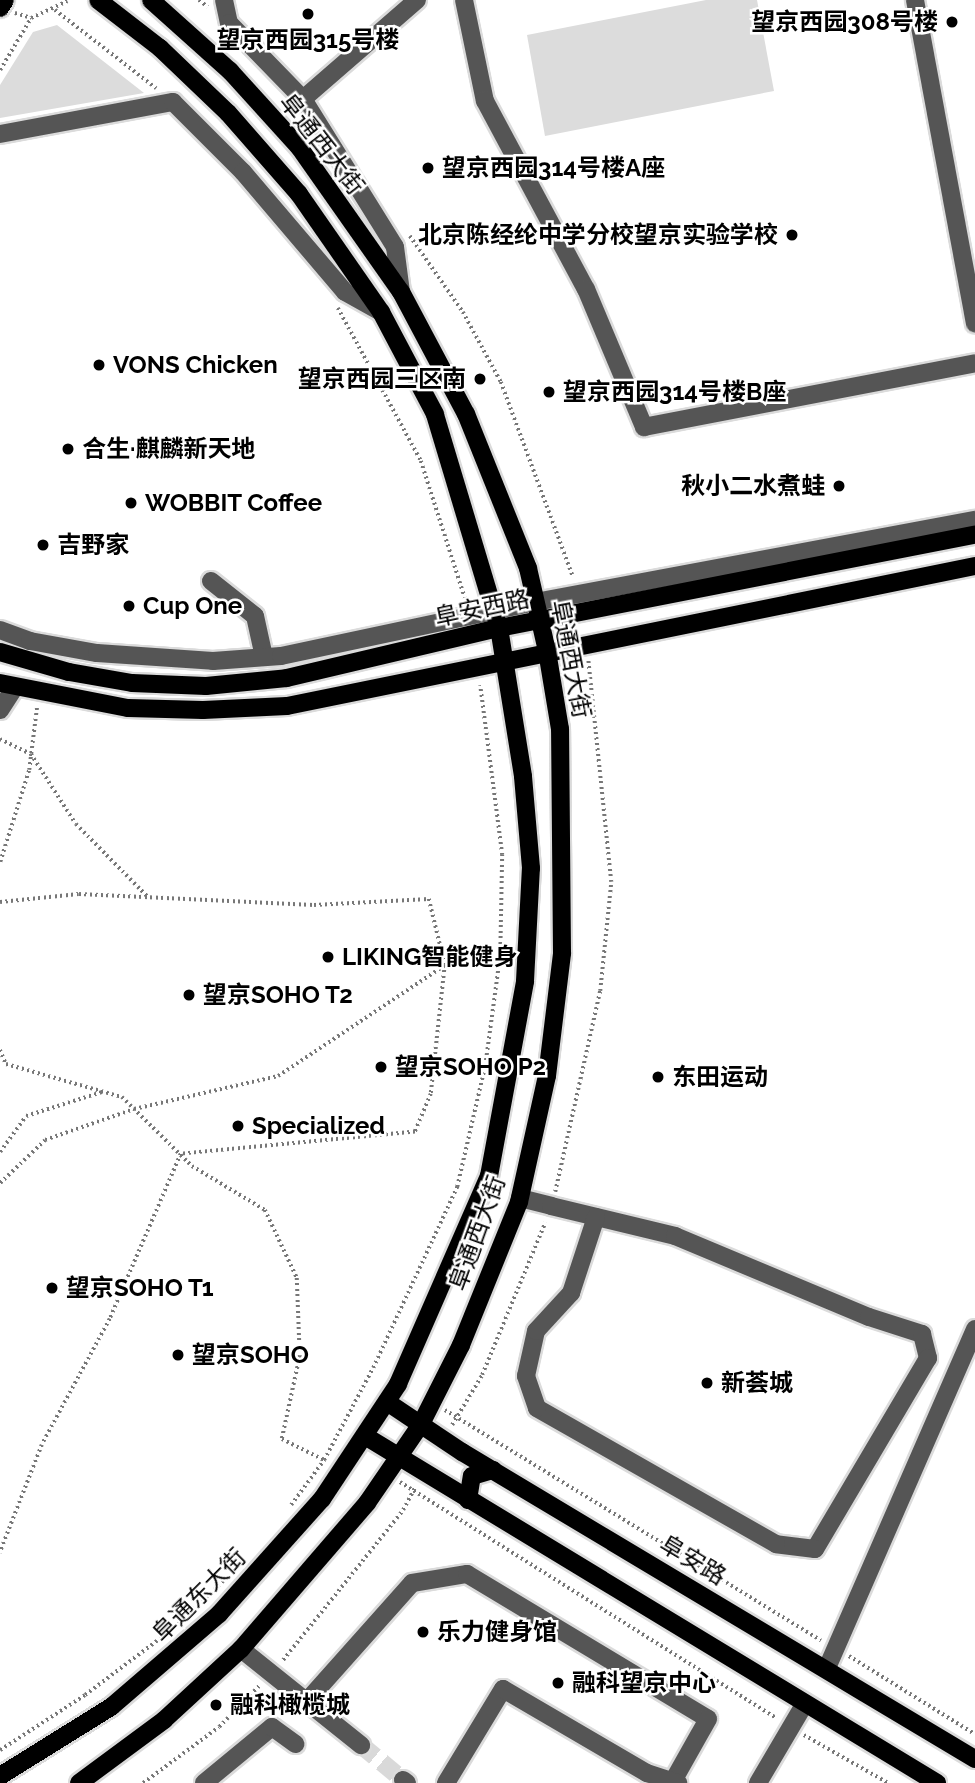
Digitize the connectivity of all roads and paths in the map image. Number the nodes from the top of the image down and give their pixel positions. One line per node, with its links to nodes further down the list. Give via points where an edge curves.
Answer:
1 (98, 0): 17 (main road, 阜通西大街, via 160,48 228,113 299,194)
2 (152, 0): 15 (main road, 阜通西大街, via 230,71 299,147)
3 (225, 0): 12 (street, via 229,23)
4 (417, 0): 12 (street)
5 (464, 0): 19 (street, via 485,101 586,289 644,427)
6 (915, 0): 18 (street)
7 (67, 1): 9 (path)
8 (6, 7): 10 (path)
9 (55, 10): 10 (path); 13 (path)
10 (31, 18): 11 (path)
11 (0, 70)
12 (303, 99): 15 (street, via 395,247)
13 (173, 102): 14 (street); 17 (street, via 243,172 345,292)
14 (0, 134)
15 (401, 292): 24 (main road, 阜通西大街, via 466,414 528,568)
16 (331, 298): 25 (path, via 355,332 421,461 463,586)
17 (381, 312): 26 (main road, 阜通西大街, via 435,414)
18 (975, 323)
19 (975, 363)
20 (975, 520): 24 (street)
21 (975, 536): 27 (main road, 阜安西路)
22 (975, 566): 29 (main road)
23 (211, 581): 31 (street, via 255,616)
24 (536, 602): 26 (street); 27 (main road, 阜通西大街)
25 (469, 618): 26 (street); 31 (street)
26 (497, 620): 27 (main road, 阜安西路); 30 (main road, 阜安西路, via 287,678 206,686 132,683 69,672); 32 (main road, 阜通西大街)
27 (540, 620): 29 (main road, 阜通西大街)
28 (0, 630): 31 (street, via 30,641 97,653 213,661)
29 (547, 650): 32 (main road); 49 (main road, 阜通西大街, via 560,729 562,953 547,1076)
30 (0, 652)
31 (264, 657)
32 (504, 660): 33 (main road); 53 (main road, 阜通西大街, via 531,868 525,981 489,1176)
33 (477, 666): 35 (main road, via 288,706 128,708); 52 (path, 阜通西大街, via 502,855 499,955 485,1066 457,1187)
34 (7, 685): 35 (main road); 36 (street)
35 (39, 693): 38 (path)
36 (0, 710)
37 (0, 739): 38 (path)
38 (31, 754): 39 (path); 40 (path, via 76,824)
39 (0, 862)
40 (149, 898): 41 (path, via 79,894); 42 (path, via 314,905 429,899)
41 (0, 902)
42 (445, 965): 45 (path, via 278,1076); 47 (path, via 431,1094 415,1132)
43 (0, 1050): 44 (path, via 6,1064)
44 (102, 1091): 45 (path, via 122,1097); 46 (path, via 26,1116)
45 (134, 1109): 47 (path); 48 (path, via 45,1140)
46 (0, 1152)
47 (181, 1154): 60 (path, via 265,1210 297,1278 300,1356 282,1439); 67 (path, via 110,1320 41,1445)
48 (0, 1183)
49 (520, 1198): 50 (street); 55 (main road, 阜通西大街, via 461,1345)
50 (596, 1217): 50 (street, via 675,1236 869,1317 922,1334 928,1358 815,1549 776,1544 537,1408 526,1376 536,1331 571,1293)
51 (975, 1329): 69 (street)
52 (373, 1368): 53 (path); 57 (path, 阜通西大街)
53 (398, 1384): 54 (main road, 阜通西大街)
54 (387, 1402): 56 (main road, 阜安路); 58 (main road, 阜通东大街)
55 (432, 1403): 56 (main road, 阜通西大街); 69 (path)
56 (421, 1424): 59 (main road); 61 (main road, 阜安路)
57 (340, 1431): 58 (path); 60 (path)
58 (361, 1443): 59 (main road); 81 (main road, 阜通东大街, via 282,1546 170,1659 111,1707)
59 (400, 1457): 62 (main road); 63 (main road)
60 (324, 1460): 66 (path)
61 (493, 1470): 65 (main road, via 472,1476); 71 (main road, 阜安路)
62 (388, 1473): 64 (path); 70 (main road)
63 (425, 1474): 64 (path); 65 (main road)
64 (414, 1491): 72 (path); 75 (path)
65 (468, 1500): 74 (main road)
66 (287, 1511)
67 (0, 1553)
68 (224, 1580): 79 (path, 阜通东大街, via 152,1645)
69 (836, 1648): 71 (street); 76 (path)
70 (241, 1649): 72 (street); 83 (main road, via 164,1720)
71 (827, 1668): 80 (main road, 阜安路)
72 (273, 1673): 73 (street); 84 (path, via 219,1727)
73 (307, 1701): 78 (street); 82 (street, via 412,1583 467,1574 708,1719)
74 (804, 1705): 75 (street); 89 (main road)
75 (790, 1727): 87 (street); 88 (path)
76 (975, 1734)
77 (295, 1744): 85 (street, via 272,1727)
78 (361, 1745)
79 (0, 1749)
80 (975, 1759)
81 (0, 1776)
82 (676, 1782): 86 (street, via 647,1773 503,1689)
83 (79, 1783)
84 (143, 1783)
85 (204, 1783)
86 (446, 1783)
87 (758, 1783)
88 (888, 1783)
89 (937, 1783)

